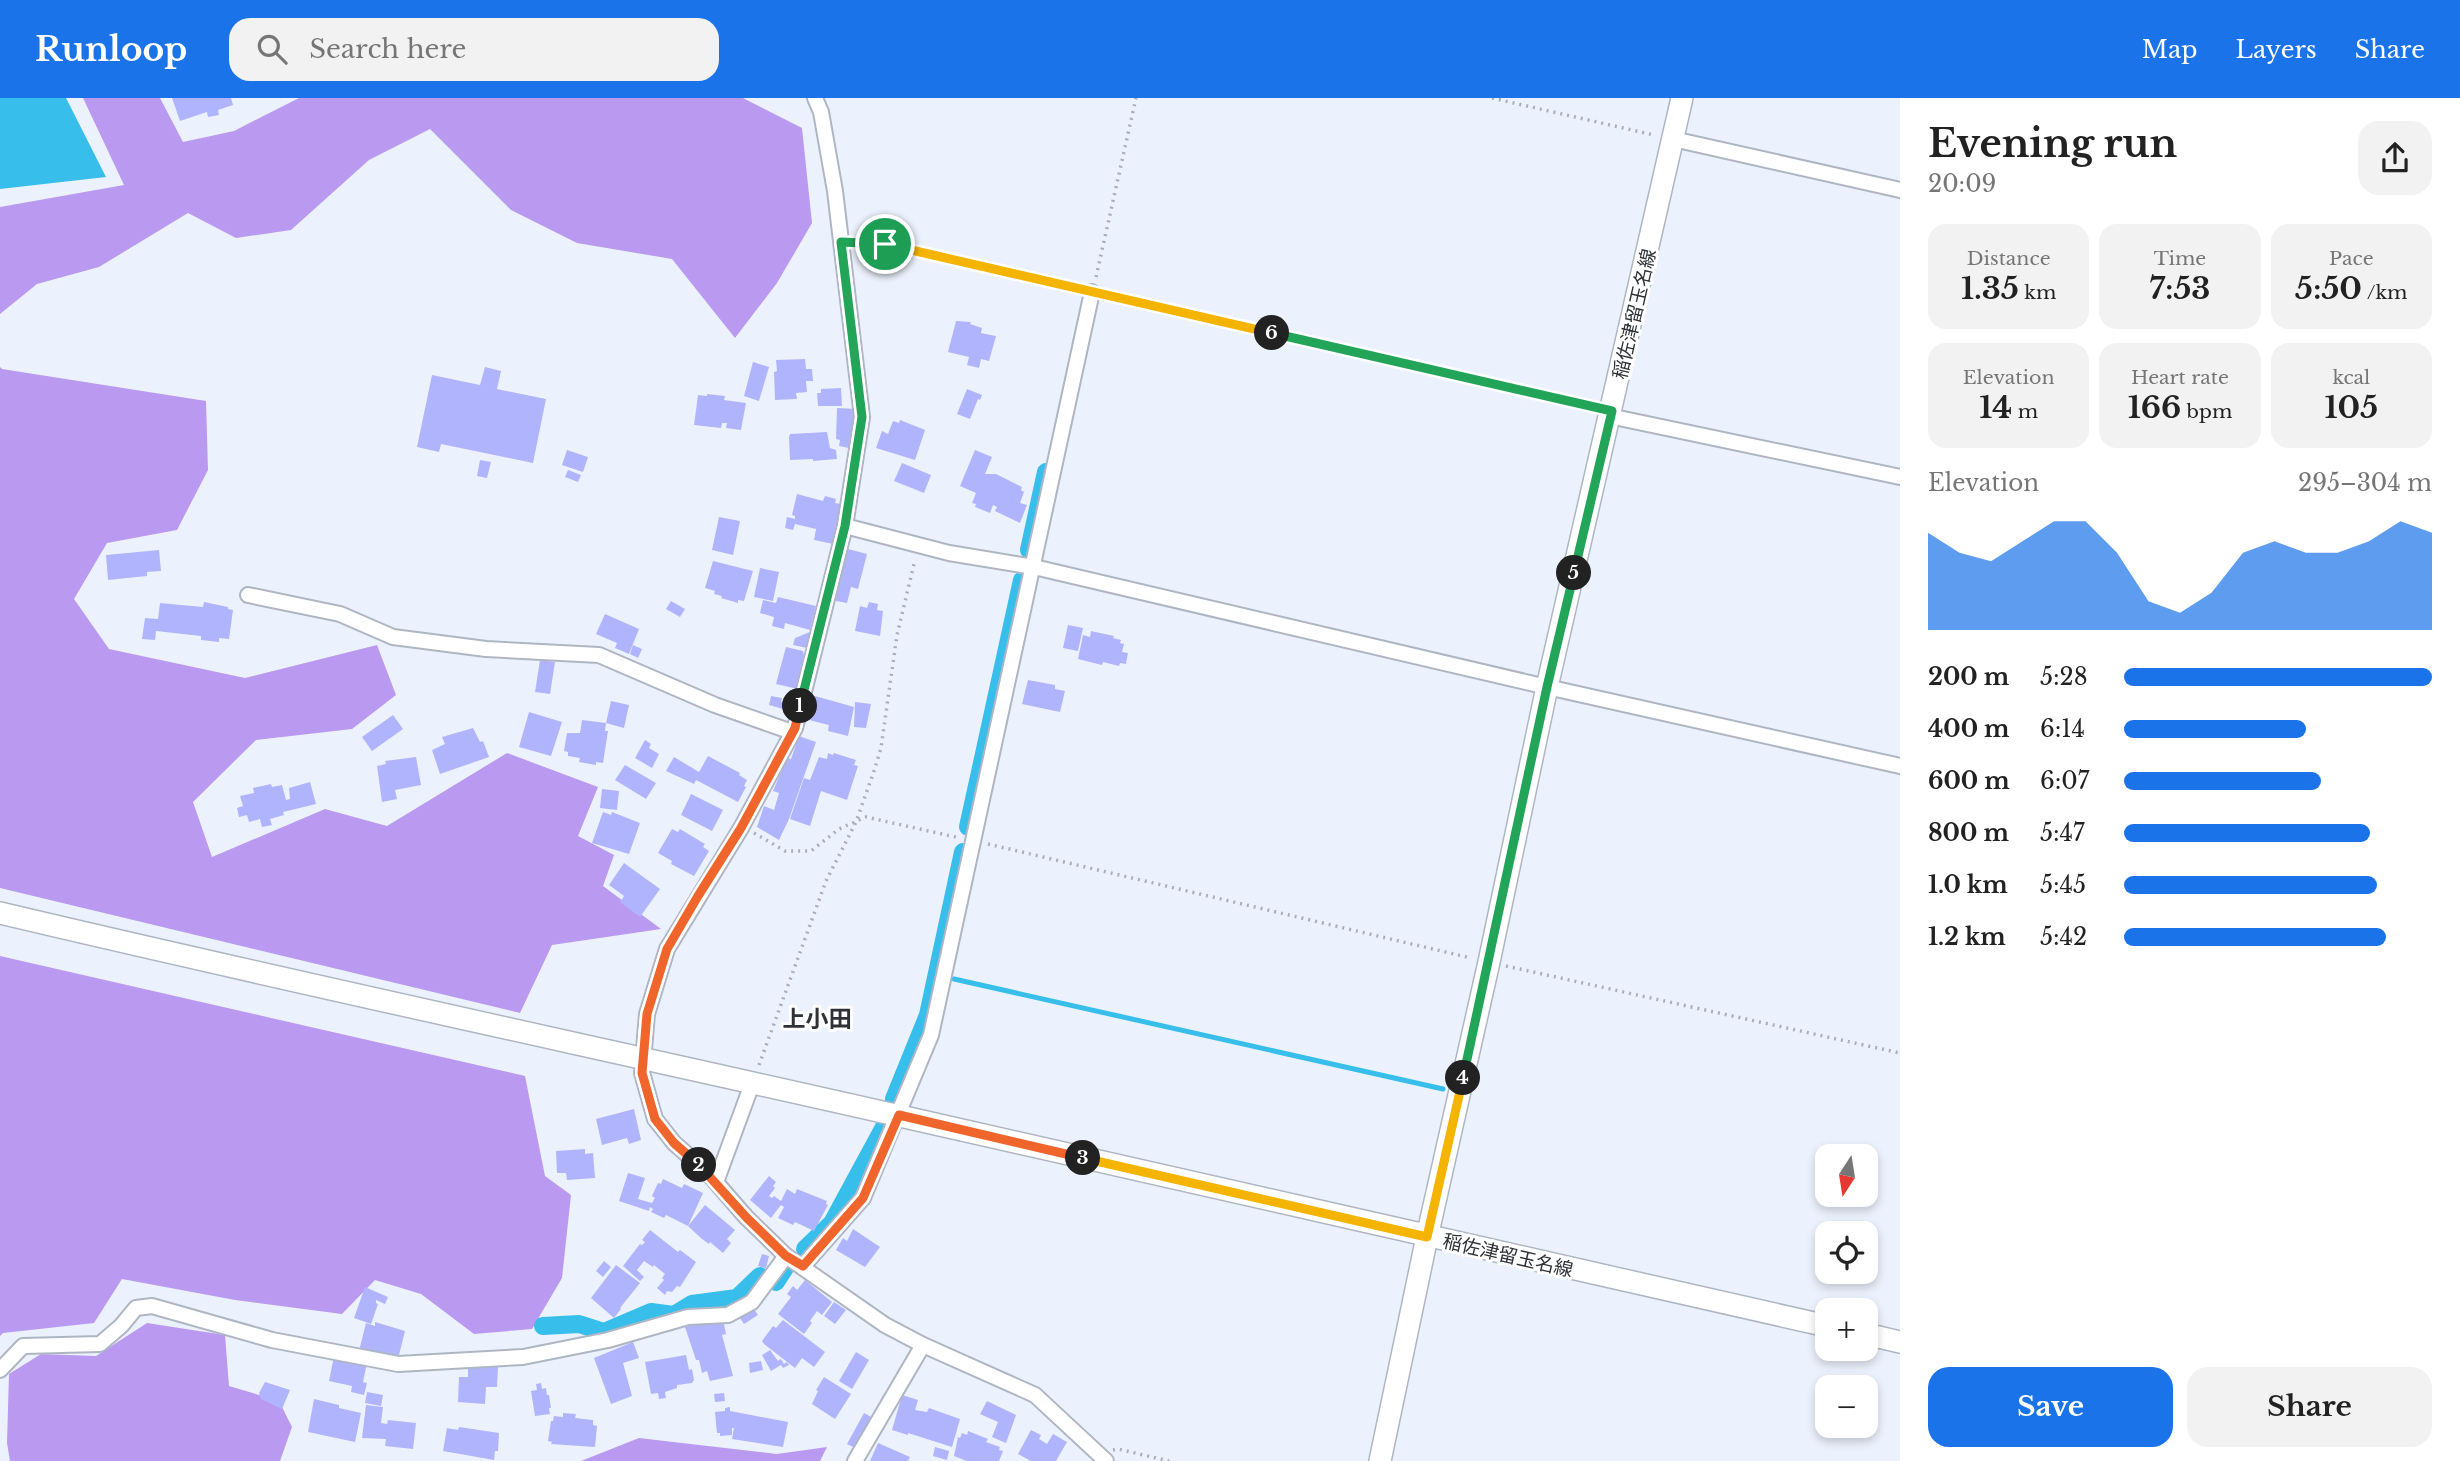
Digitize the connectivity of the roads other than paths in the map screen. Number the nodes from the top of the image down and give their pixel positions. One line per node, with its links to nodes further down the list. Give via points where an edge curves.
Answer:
1 (815, 98): 8 (street, via 841,242 862,417)
2 (1682, 98): 3 (street, 稲佐津留玉名線)
3 (1673, 139): 4 (street); 6 (street, 稲佐津留玉名線)
4 (1900, 190)
5 (1092, 292): 9 (street)
6 (1612, 411): 7 (street, via 1614,417); 11 (street, 稲佐津留玉名線)
7 (1900, 477)
8 (845, 526): 9 (street, via 949,553); 12 (street)
9 (1034, 567): 11 (street); 17 (street, via 931,1035)
10 (248, 595): 12 (street, via 340,614 393,637 486,649 599,655)
11 (1547, 687): 13 (street); 19 (street, 稲佐津留玉名線)
12 (792, 732): 15 (street, via 741,828 667,949 647,1014)
13 (1900, 766)
14 (0, 913): 15 (street)
15 (642, 1060): 16 (street); 18 (street, via 655,1119)
16 (752, 1084): 17 (street); 18 (street)
17 (899, 1115): 19 (street); 21 (street, via 863,1198)
18 (716, 1182): 20 (street)
19 (1427, 1237): 22 (street, 稲佐津留玉名線); 29 (street)
20 (786, 1256): 21 (street); 26 (street, via 752,1302 727,1315 688,1317 608,1340 523,1357 398,1364 272,1340 152,1306 136,1308 100,1343 23,1346)
21 (803, 1266): 25 (street, via 885,1325)
22 (1815, 1323)
23 (1878, 1337): 24 (street)
24 (1900, 1342)
25 (923, 1345): 27 (street, via 1035,1395); 28 (street)
26 (0, 1370)
27 (1103, 1457)
28 (855, 1461)
29 (1380, 1461)

